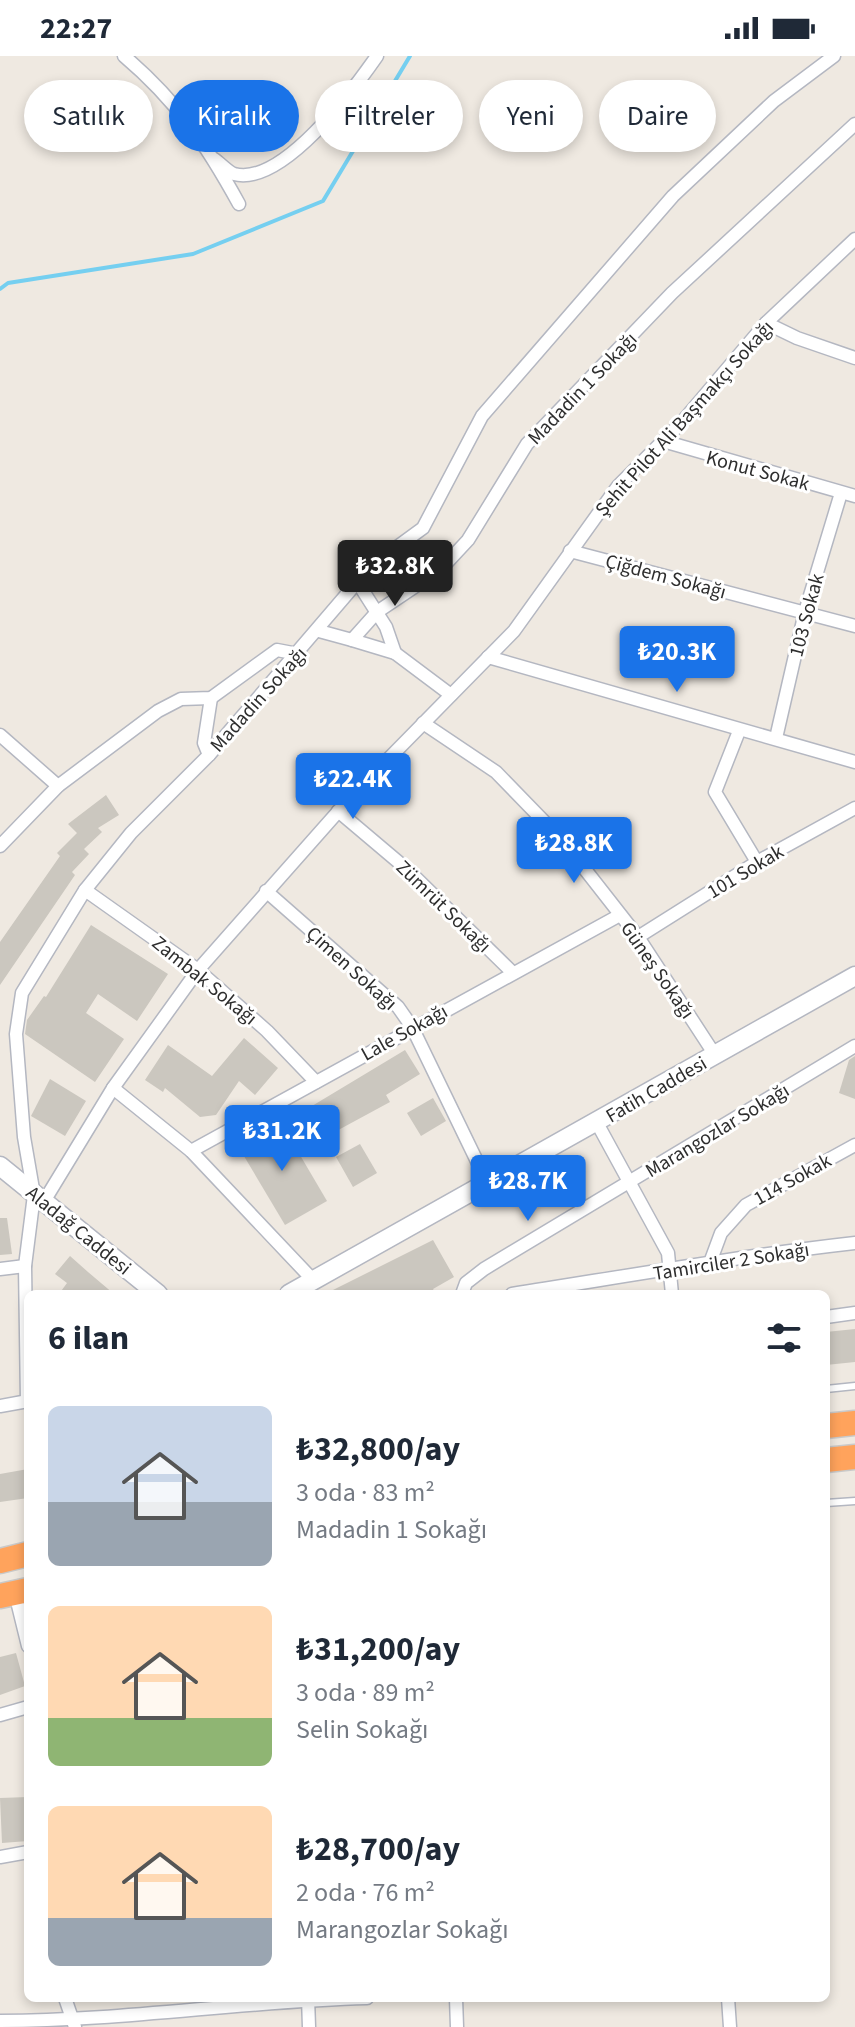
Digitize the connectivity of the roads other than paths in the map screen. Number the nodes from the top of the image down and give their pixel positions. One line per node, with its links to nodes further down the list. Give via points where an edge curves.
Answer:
1 (124, 56): 5 (street, via 157,83)
2 (377, 56): 5 (street, via 331,116 284,157 260,172 234,174)
3 (834, 56): 14 (street, Madadin Sokağı, via 774,101 673,196 482,416 423,528 371,566)
4 (855, 124): 15 (street, Madadin 1 Sokağı, via 672,293 527,444 468,540 441,569)
5 (214, 159): 6 (street)
6 (239, 204)
7 (855, 239): 8 (street, Şehit Pilot Ali Başmakçı Sokağı)
8 (766, 323): 9 (street); 10 (street, Şehit Pilot Ali Başmakçı Sokağı)
9 (855, 358)
10 (663, 441): 11 (street, Konut Sokak); 13 (street, Şehit Pilot Ali Başmakçı Sokağı, via 618,486)
11 (841, 493): 12 (street, Konut Sokak); 16 (street, 103 Sokak)
12 (855, 496)
13 (570, 551): 16 (street, Çiğdem Sokağı); 22 (street, Şehit Pilot Ali Başmakçı Sokağı, via 514,631)
14 (358, 583): 15 (street); 18 (street, Madadin Sokağı)
15 (377, 612): 19 (street, Madadin 1 Sokağı); 20 (street)
16 (805, 612): 17 (street, Çiğdem Sokağı); 28 (street, 103 Sokak)
17 (855, 626)
18 (319, 631): 19 (street); 21 (street, Madadin Sokağı)
19 (352, 640): 20 (street)
20 (395, 653): 23 (street)
21 (298, 654): 24 (street, via 277,650); 29 (street, Madadin Sokağı)
22 (488, 657): 23 (street, Şehit Pilot Ali Başmakçı Sokağı); 26 (street)
23 (451, 695): 25 (street, Şehit Pilot Ali Başmakçı Sokağı)
24 (211, 698): 29 (street, via 204,743); 31 (street, via 181,699 158,711)
25 (423, 723): 33 (street, Şehit Pilot Ali Başmakçı Sokağı); 38 (street, Güneş Sokağı, via 496,772 562,840)
26 (739, 731): 28 (street); 35 (street, via 715,792)
27 (0, 735): 31 (street)
28 (776, 738): 30 (street)
29 (209, 755): 36 (street, Madadin Sokağı, via 131,833)
30 (855, 762)
31 (58, 786): 34 (street)
32 (855, 808): 35 (street, 101 Sokak)
33 (338, 811): 37 (street, Şehit Pilot Ali Başmakçı Sokağı); 41 (street, Zümrüt Sokağı, via 409,871)
34 (0, 846)
35 (757, 862): 39 (street, 101 Sokak)
36 (85, 890): 40 (street, Zambak Sokağı); 54 (street, Madadin Sokağı, via 22,993 16,1034 24,1137)
37 (266, 891): 40 (street, Şehit Pilot Ali Başmakçı Sokağı); 43 (street, Çimen Sokağı, via 398,1007)
38 (620, 915): 39 (street, Güneş Sokağı); 41 (street, Lale Sokağı)
39 (638, 937): 45 (street, Güneş Sokağı)
40 (198, 970): 46 (street, Zambak Sokağı); 47 (street, Şehit Pilot Ali Başmakçı Sokağı)
41 (512, 972): 43 (street, Lale Sokağı)
42 (855, 976): 45 (main road, Fatih Caddesi)
43 (412, 1027): 46 (street, Lale Sokağı); 53 (street, Çimen Sokağı)
44 (855, 1046): 52 (street, Marangozlar Sokağı)
45 (715, 1055): 48 (main road, Fatih Caddesi)
46 (316, 1082): 50 (street, Lale Sokağı)
47 (113, 1088): 50 (street); 54 (street, Şehit Pilot Ali Başmakçı Sokağı)
48 (597, 1123): 52 (street); 53 (main road, Fatih Caddesi)
49 (855, 1145): 56 (street, 114 Sokak, via 746,1205 721,1233)
50 (191, 1151): 60 (street)
51 (0, 1166): 54 (main road, Aladağ Caddesi)
52 (630, 1182): 59 (street, via 668,1253); 64 (street, Marangozlar Sokağı, via 484,1269)
53 (488, 1184): 60 (main road, Fatih Caddesi)
54 (39, 1199): 57 (street, Şehit Pilot Ali Başmakçı Sokağı); 62 (main road, Aladağ Caddesi)
55 (855, 1243): 56 (street, Tamirciler 2 Sokağı)
56 (711, 1260): 59 (street, Tamirciler 2 Sokağı)
57 (25, 1266): 58 (street); 61 (street, Şehit Pilot Ali Başmakçı Sokağı)
58 (0, 1269)
59 (670, 1271): 65 (street, Tamirciler 2 Sokağı); 66 (street)
60 (312, 1279): 63 (main road, Fatih Caddesi)
61 (26, 1290)
62 (153, 1290)
63 (295, 1290)
64 (463, 1290)
65 (539, 1290)
66 (672, 1290)
67 (855, 1313): 68 (street)
68 (830, 1316)
69 (855, 1386): 70 (lane)
70 (830, 1389)
71 (24, 1402): 72 (street)
72 (0, 1406)
73 (855, 1423): 74 (highway)
74 (830, 1426)
75 (855, 1457): 76 (highway)
76 (830, 1460)
77 (855, 1501): 78 (lane)
78 (830, 1503)
79 (24, 1555): 80 (highway)
80 (0, 1561)
81 (14, 1593): 82 (street)
82 (24, 1631)
83 (24, 1708): 84 (street)
84 (0, 1715)
85 (24, 1853): 86 (street)
86 (0, 1857)
87 (66, 2002): 93 (street)
88 (280, 2002): 93 (street)
89 (308, 2002): 94 (street)
90 (456, 2002): 95 (street)
91 (728, 2002): 96 (street)
92 (0, 2021): 93 (street)
93 (74, 2024)
94 (309, 2027)
95 (457, 2027)
96 (730, 2027)

